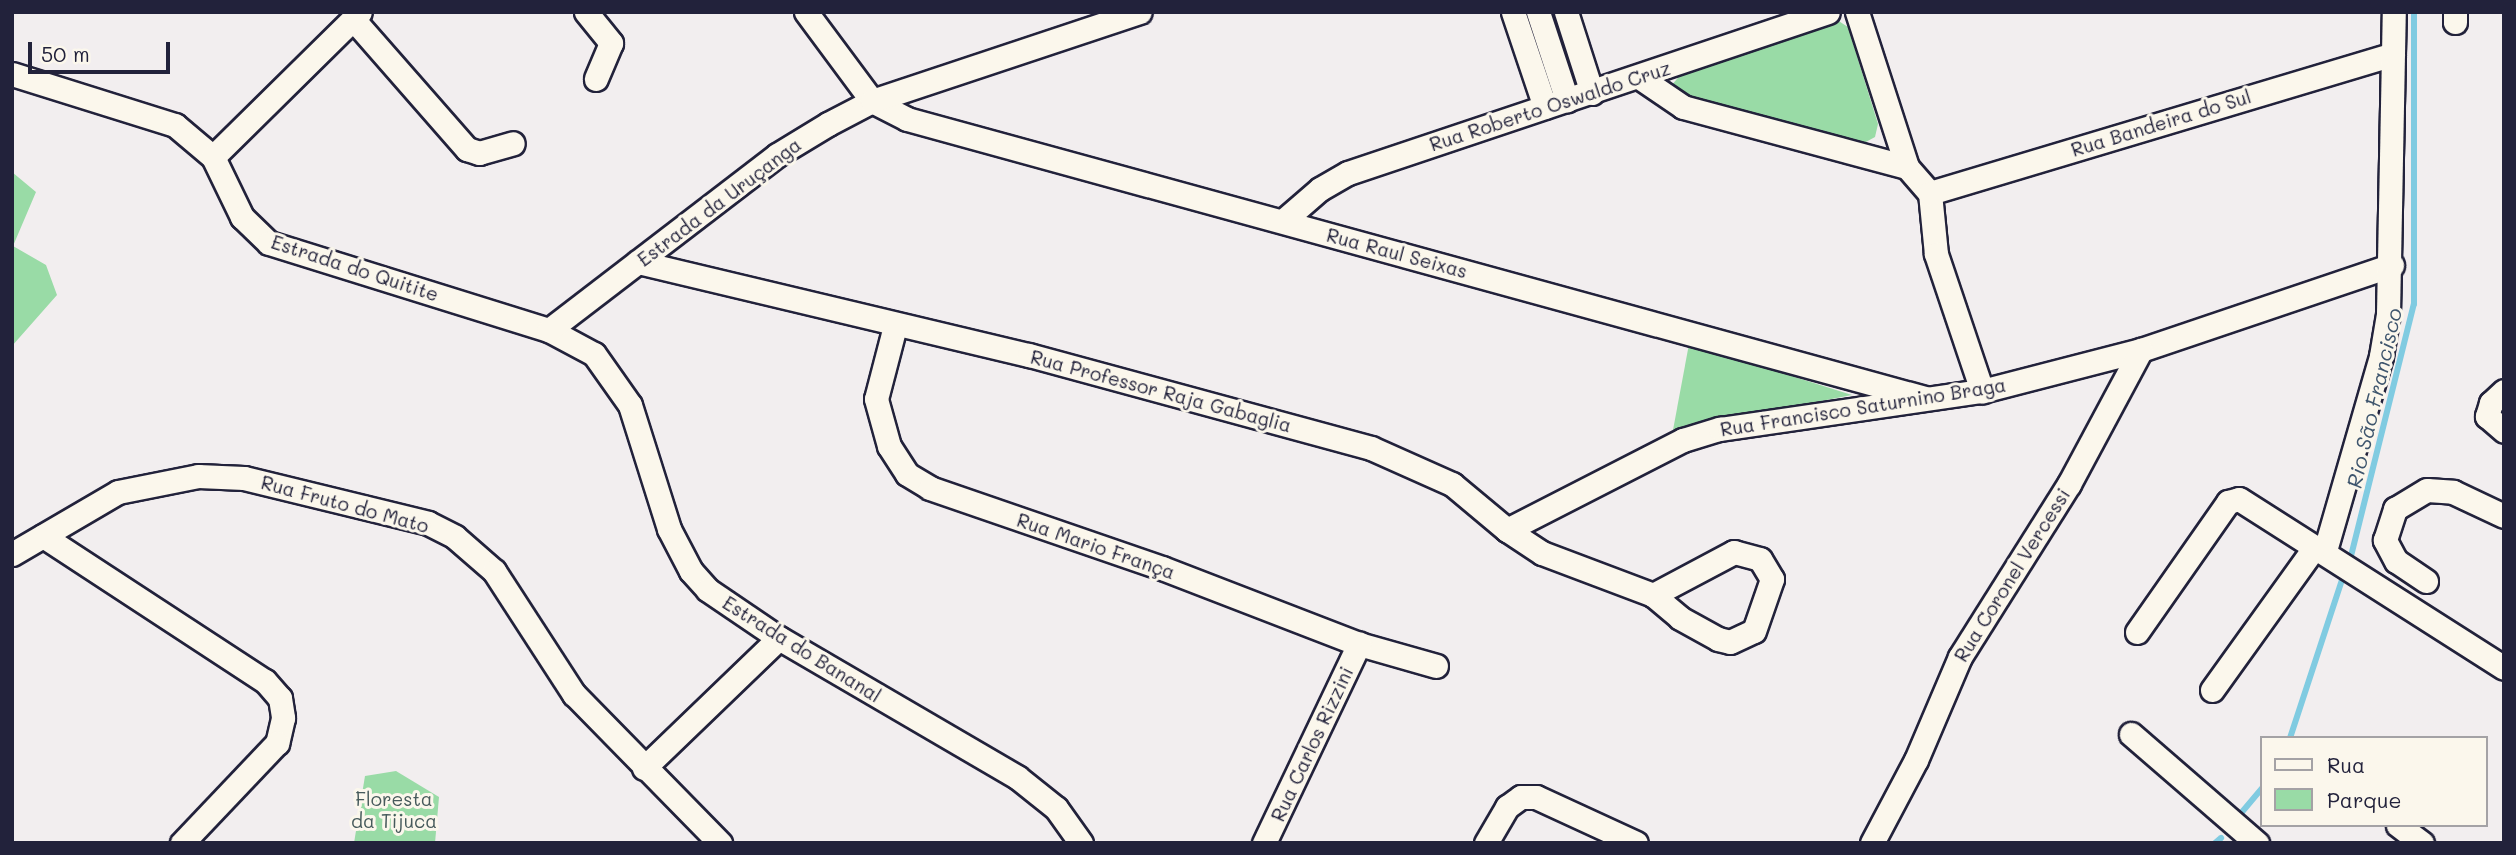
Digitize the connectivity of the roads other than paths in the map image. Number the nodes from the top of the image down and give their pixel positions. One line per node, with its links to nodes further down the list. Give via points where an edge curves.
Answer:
1 (586, 12): 14 (street, via 611,43)
2 (806, 12): 16 (street)
3 (1140, 12): 16 (street, Estrada da Uruçanga)
4 (1513, 12): 17 (street)
5 (1538, 12): 17 (street)
6 (1566, 12): 15 (street)
7 (1828, 12): 13 (street, Rua Roberto Oswaldo Cruz)
8 (1857, 12): 20 (street)
9 (2394, 12): 11 (street)
10 (357, 15): 18 (street, via 467,149 479,153); 19 (street)
11 (2393, 54): 21 (street, Rua Bandeira do Sul); 24 (street)
12 (12, 74): 19 (street, Estrada do Quitite, via 176,125)
13 (1639, 77): 15 (street, Rua Roberto Oswaldo Cruz); 20 (street, via 1683,107)
14 (596, 79)
15 (1592, 93): 17 (street, Rua Roberto Oswaldo Cruz)
16 (872, 101): 22 (street, Rua Raul Seixas, via 907,119); 23 (street, Estrada da Uruçanga, via 777,155)
17 (1556, 104): 22 (street, Rua Roberto Oswaldo Cruz, via 1348,173 1320,189)
18 (513, 143)
19 (213, 157): 26 (street, Estrada do Quitite, via 243,217 270,243)
20 (1907, 167): 21 (street)
21 (1930, 193): 28 (street, via 1936,254)
22 (1283, 221): 30 (street, Rua Raul Seixas)
23 (638, 262): 25 (street, Rua Professor Raja Gabaglia); 26 (street, Estrada da Uruçanga)
24 (2392, 265): 27 (street, Rua Francisco Saturnino Braga); 36 (street, via 2381,356)
25 (895, 326): 33 (street, Rua Professor Raja Gabaglia, via 1028,355 1371,448 1452,484); 41 (street, Rua Mario França, via 876,399 889,446 907,474 930,488 1162,568)
26 (549, 330): 40 (street, Estrada do Bananal, via 594,354 620,388 641,433 669,529 691,571 708,590)
27 (2141, 350): 28 (street, Rua Francisco Saturnino Braga); 54 (street, Rua Coronel Vercessi, via 2069,484 1960,657 1921,750)
28 (1982, 391): 30 (street, Rua Francisco Saturnino Braga)
29 (2504, 391): 31 (street, via 2491,403 2487,416)
30 (1925, 398): 33 (street, Rua Francisco Saturnino Braga, via 1720,429 1683,440)
31 (2504, 431)
32 (2504, 516): 37 (street, via 2453,492 2427,490 2395,509 2385,540 2396,561)
33 (1507, 530): 38 (street, Rua Professor Raja Gabaglia, via 1542,552)
34 (43, 536): 35 (street, Rua Fruto do Mato); 46 (street, Rua Fruto do Mato, via 118,492 198,476 244,478 428,523 455,537 494,571 575,694); 48 (street, via 265,681 280,698 283,718 277,743)
35 (12, 554)
36 (2331, 557): 39 (street, via 2233,498); 43 (street); 44 (street)
37 (2426, 581)
38 (1653, 595): 38 (street, Rua Professor Raja Gabaglia, via 1681,618 1730,642 1754,631 1772,579 1760,559 1734,552)
39 (2137, 632)
40 (779, 638): 46 (street); 50 (street, Estrada do Bananal, via 1017,777 1056,808)
41 (1359, 644): 42 (street, Rua Mario França); 51 (street, Rua Carlos Rizzini)
42 (1436, 666)
43 (2504, 668)
44 (2212, 690)
45 (2131, 733): 55 (street)
46 (644, 768): 49 (street, Rua Fruto do Mato)
47 (2401, 827): 56 (street)
48 (182, 843)
49 (720, 843)
50 (1082, 843)
51 (1264, 843)
52 (1486, 843): 53 (street, via 1507,807 1521,797 1536,797)
53 (1636, 843)
54 (1872, 843)
55 (2257, 843)
56 (2422, 843)

